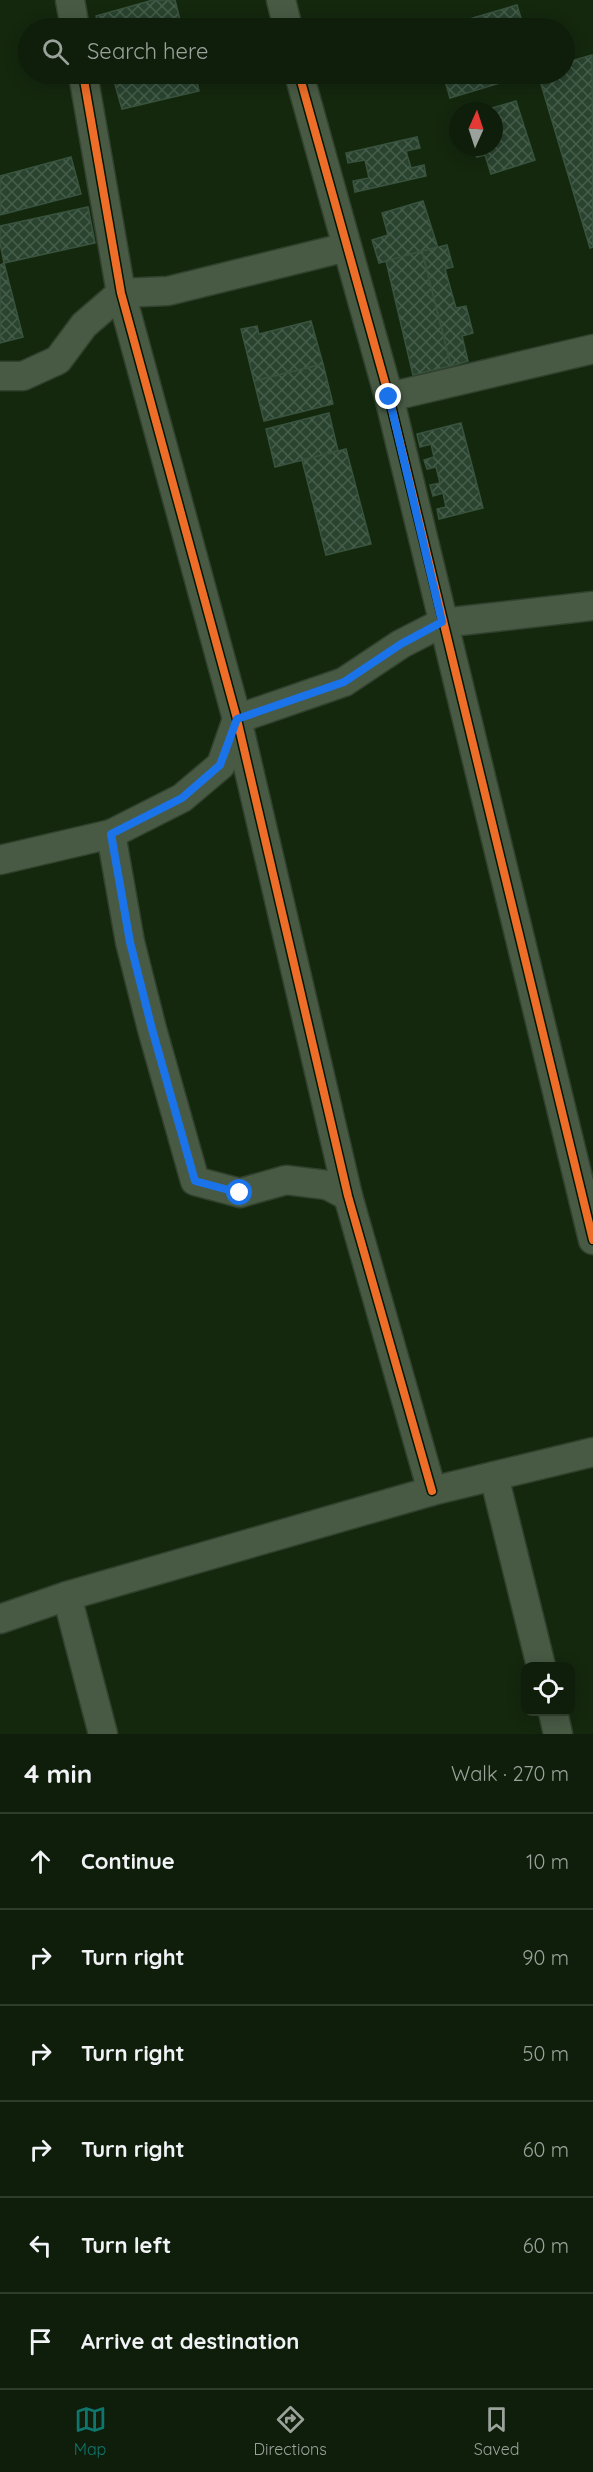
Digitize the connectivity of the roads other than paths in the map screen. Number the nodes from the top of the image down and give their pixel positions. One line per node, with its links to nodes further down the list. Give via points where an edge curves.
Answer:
1 (70, 0): 3 (street)
2 (281, 0): 4 (street)
3 (73, 18)
4 (286, 18)
5 (85, 84): 8 (street)
6 (302, 84): 7 (street)
7 (347, 247): 8 (street, via 168,291); 11 (street)
8 (121, 293): 10 (street, via 84,325 58,360 23,376); 14 (street)
9 (593, 349): 11 (street)
10 (0, 376)
11 (389, 397): 13 (street)
12 (593, 606): 13 (street)
13 (442, 622): 14 (street, via 344,682); 18 (street)
14 (237, 719): 15 (street, via 220,765 182,798); 17 (street)
15 (111, 834): 16 (street); 17 (street, via 130,942 195,1181 240,1193 286,1180 327,1185)
16 (0, 860)
17 (348, 1196): 21 (street)
18 (593, 1240)
19 (593, 1452): 20 (street)
20 (494, 1476): 21 (street); 24 (street)
21 (432, 1491): 22 (street)
22 (67, 1596): 23 (street); 26 (street)
23 (0, 1619)
24 (541, 1662)
25 (554, 1716): 27 (street)
26 (103, 1734)
27 (558, 1734)

